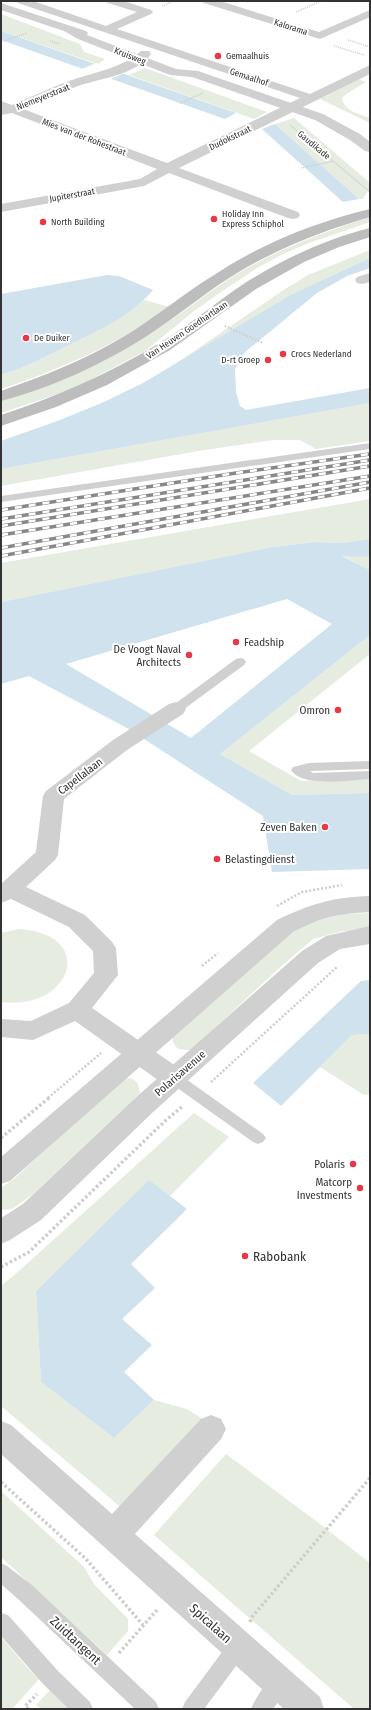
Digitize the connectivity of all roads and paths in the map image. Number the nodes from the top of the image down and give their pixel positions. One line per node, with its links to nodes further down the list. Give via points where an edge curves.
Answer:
1 (22, 1): 8 (street, Kruisweg)
2 (112, 1): 8 (street, via 147,12)
3 (208, 1): 6 (street, Kalorama)
4 (250, 1): 6 (street)
5 (1, 6): 13 (street, Kruisweg)
6 (233, 8): 10 (street, Kalorama)
7 (370, 13): 10 (street, Kalorama)
8 (108, 29): 12 (street, Kruisweg)
9 (27, 33): 11 (path)
10 (320, 36): 14 (path, via 320,42)
11 (4, 41)
12 (142, 41): 17 (street, Gemaalhof)
13 (138, 56): 19 (street, Kruisweg, via 185,68 194,74); 20 (street, Niemeyerstraat)
14 (370, 57)
15 (370, 69): 17 (street)
16 (203, 93): 18 (path)
17 (311, 98): 19 (street)
18 (180, 103)
19 (292, 108): 21 (street, Dudokstraat); 22 (street, Kruisweg, via 297,118); 23 (street, Kruisweg, via 319,117)
20 (4, 109): 25 (street, Mies van der Rohestraat)
21 (272, 117): 24 (path, Gaudikade, via 287,123); 25 (street, Dudokstraat)
22 (345, 146)
23 (370, 148)
24 (334, 162): 26 (path, Gaudikade); 27 (path, Gaudikade)
25 (168, 168): 28 (street, Jupiterstraat, via 144,182); 30 (street, Mies van der Rohestraat)
26 (301, 168)
27 (370, 192)
28 (1, 208)
29 (370, 213): 34 (main road, via 303,236 250,260 220,277 156,324 115,348 42,382)
30 (293, 215)
31 (370, 232): 35 (main road, Van Heuven Goedhartlaan, via 299,259 251,286 165,347 101,382)
32 (231, 329): 33 (path)
33 (263, 343)
34 (1, 396)
35 (1, 421)
36 (370, 446): 37 (lane)
37 (1, 498)
38 (240, 662): 39 (lane)
39 (176, 709): 42 (street, Capellalaan, via 120,746 54,796 47,855)
40 (370, 765): 41 (lane, via 309,766 298,770 311,777)
41 (370, 775)
42 (6, 892): 45 (street, Capellalaan, via 77,921 104,948 106,975)
43 (370, 904): 47 (street, via 345,905 311,912 285,926)
44 (370, 935): 48 (street, Polarisavenue, via 334,942 310,957)
45 (77, 1010): 46 (street, Capellalaan, via 33,1031); 47 (street)
46 (1, 1028)
47 (140, 1053): 48 (street); 50 (street)
48 (174, 1078): 49 (lane); 51 (street, Polarisavenue, via 32,1212)
49 (258, 1138)
50 (1, 1173)
51 (1, 1232)
52 (212, 1429): 56 (street)
53 (1, 1435): 56 (street, Spicalaan)
54 (370, 1478): 60 (path, via 252,1617)
55 (1, 1482): 59 (path, via 86,1559)
56 (113, 1536): 60 (street, Spicalaan)
57 (1, 1572): 63 (lane, Zuidtangent)
58 (1, 1622): 62 (lane, via 51,1678)
59 (143, 1625)
60 (238, 1647): 61 (street, Spicalaan); 64 (lane)
61 (279, 1684): 65 (lane); 66 (street, Spicalaan)
62 (83, 1709)
63 (149, 1709)
64 (192, 1709)
65 (261, 1709)
66 (308, 1709)

